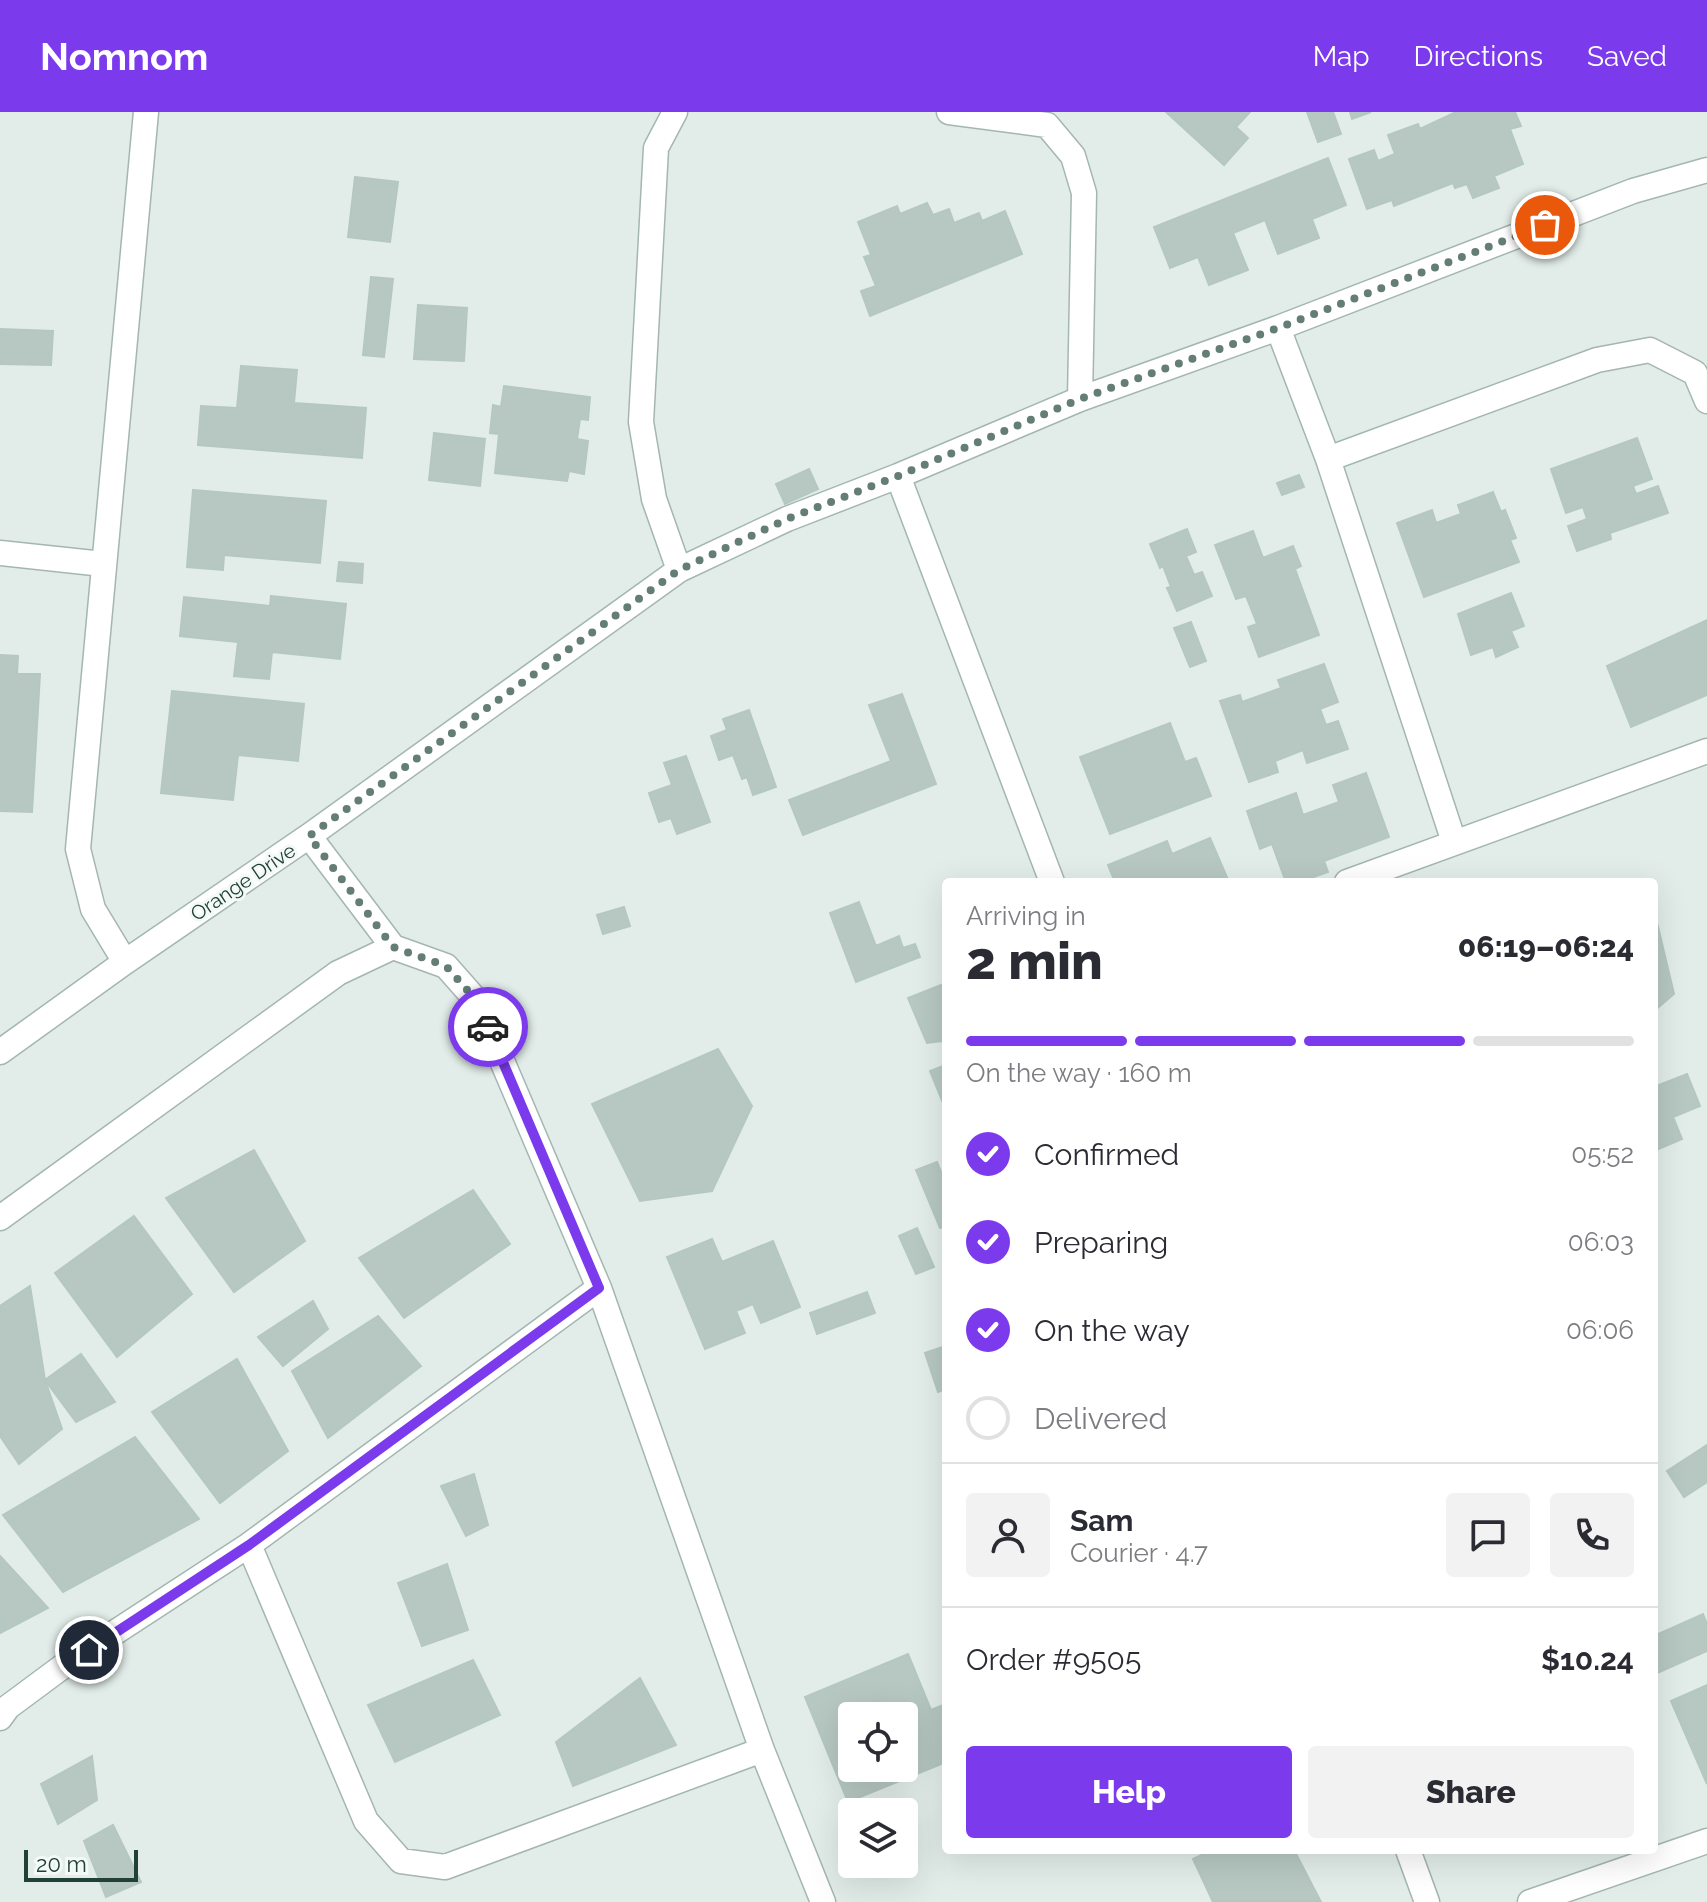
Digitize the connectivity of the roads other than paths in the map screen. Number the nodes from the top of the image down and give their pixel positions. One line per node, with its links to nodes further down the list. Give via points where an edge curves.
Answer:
1 (146, 112): 11 (street)
2 (675, 112): 12 (street, via 656,148 641,422 654,499)
3 (949, 112): 6 (street, via 1047,125 1073,156 1084,193)
4 (1707, 170): 5 (street, Orange Drive, via 1633,191)
5 (1278, 328): 6 (street, Orange Drive); 8 (street)
6 (1080, 399): 9 (street, Orange Drive)
7 (1707, 401): 8 (street, via 1695,373 1650,350 1597,360)
8 (1328, 459): 15 (street)
9 (898, 476): 12 (street, Orange Drive, via 787,519); 16 (street)
10 (0, 553): 11 (street)
11 (103, 564): 19 (street, via 78,849 93,909)
12 (679, 570): 14 (street, Orange Drive)
13 (1707, 751): 15 (street)
14 (309, 836): 18 (street); 19 (street, Orange Drive)
15 (1454, 842): 17 (street)
16 (1050, 878)
17 (1358, 878)
18 (393, 947): 21 (street, via 338,973); 22 (street, via 446,966 476,1000)
19 (125, 962): 20 (street, Orange Drive)
20 (0, 1052)
21 (0, 1218)
22 (599, 1288): 23 (street); 25 (street)
23 (249, 1545): 24 (street, via 62,1667); 25 (street, via 366,1821 401,1861 445,1867)
24 (0, 1718)
25 (762, 1750): 28 (street)
26 (1707, 1841): 30 (street)
27 (1409, 1854): 29 (street)
28 (823, 1902)
29 (1427, 1902)
30 (1530, 1902)

